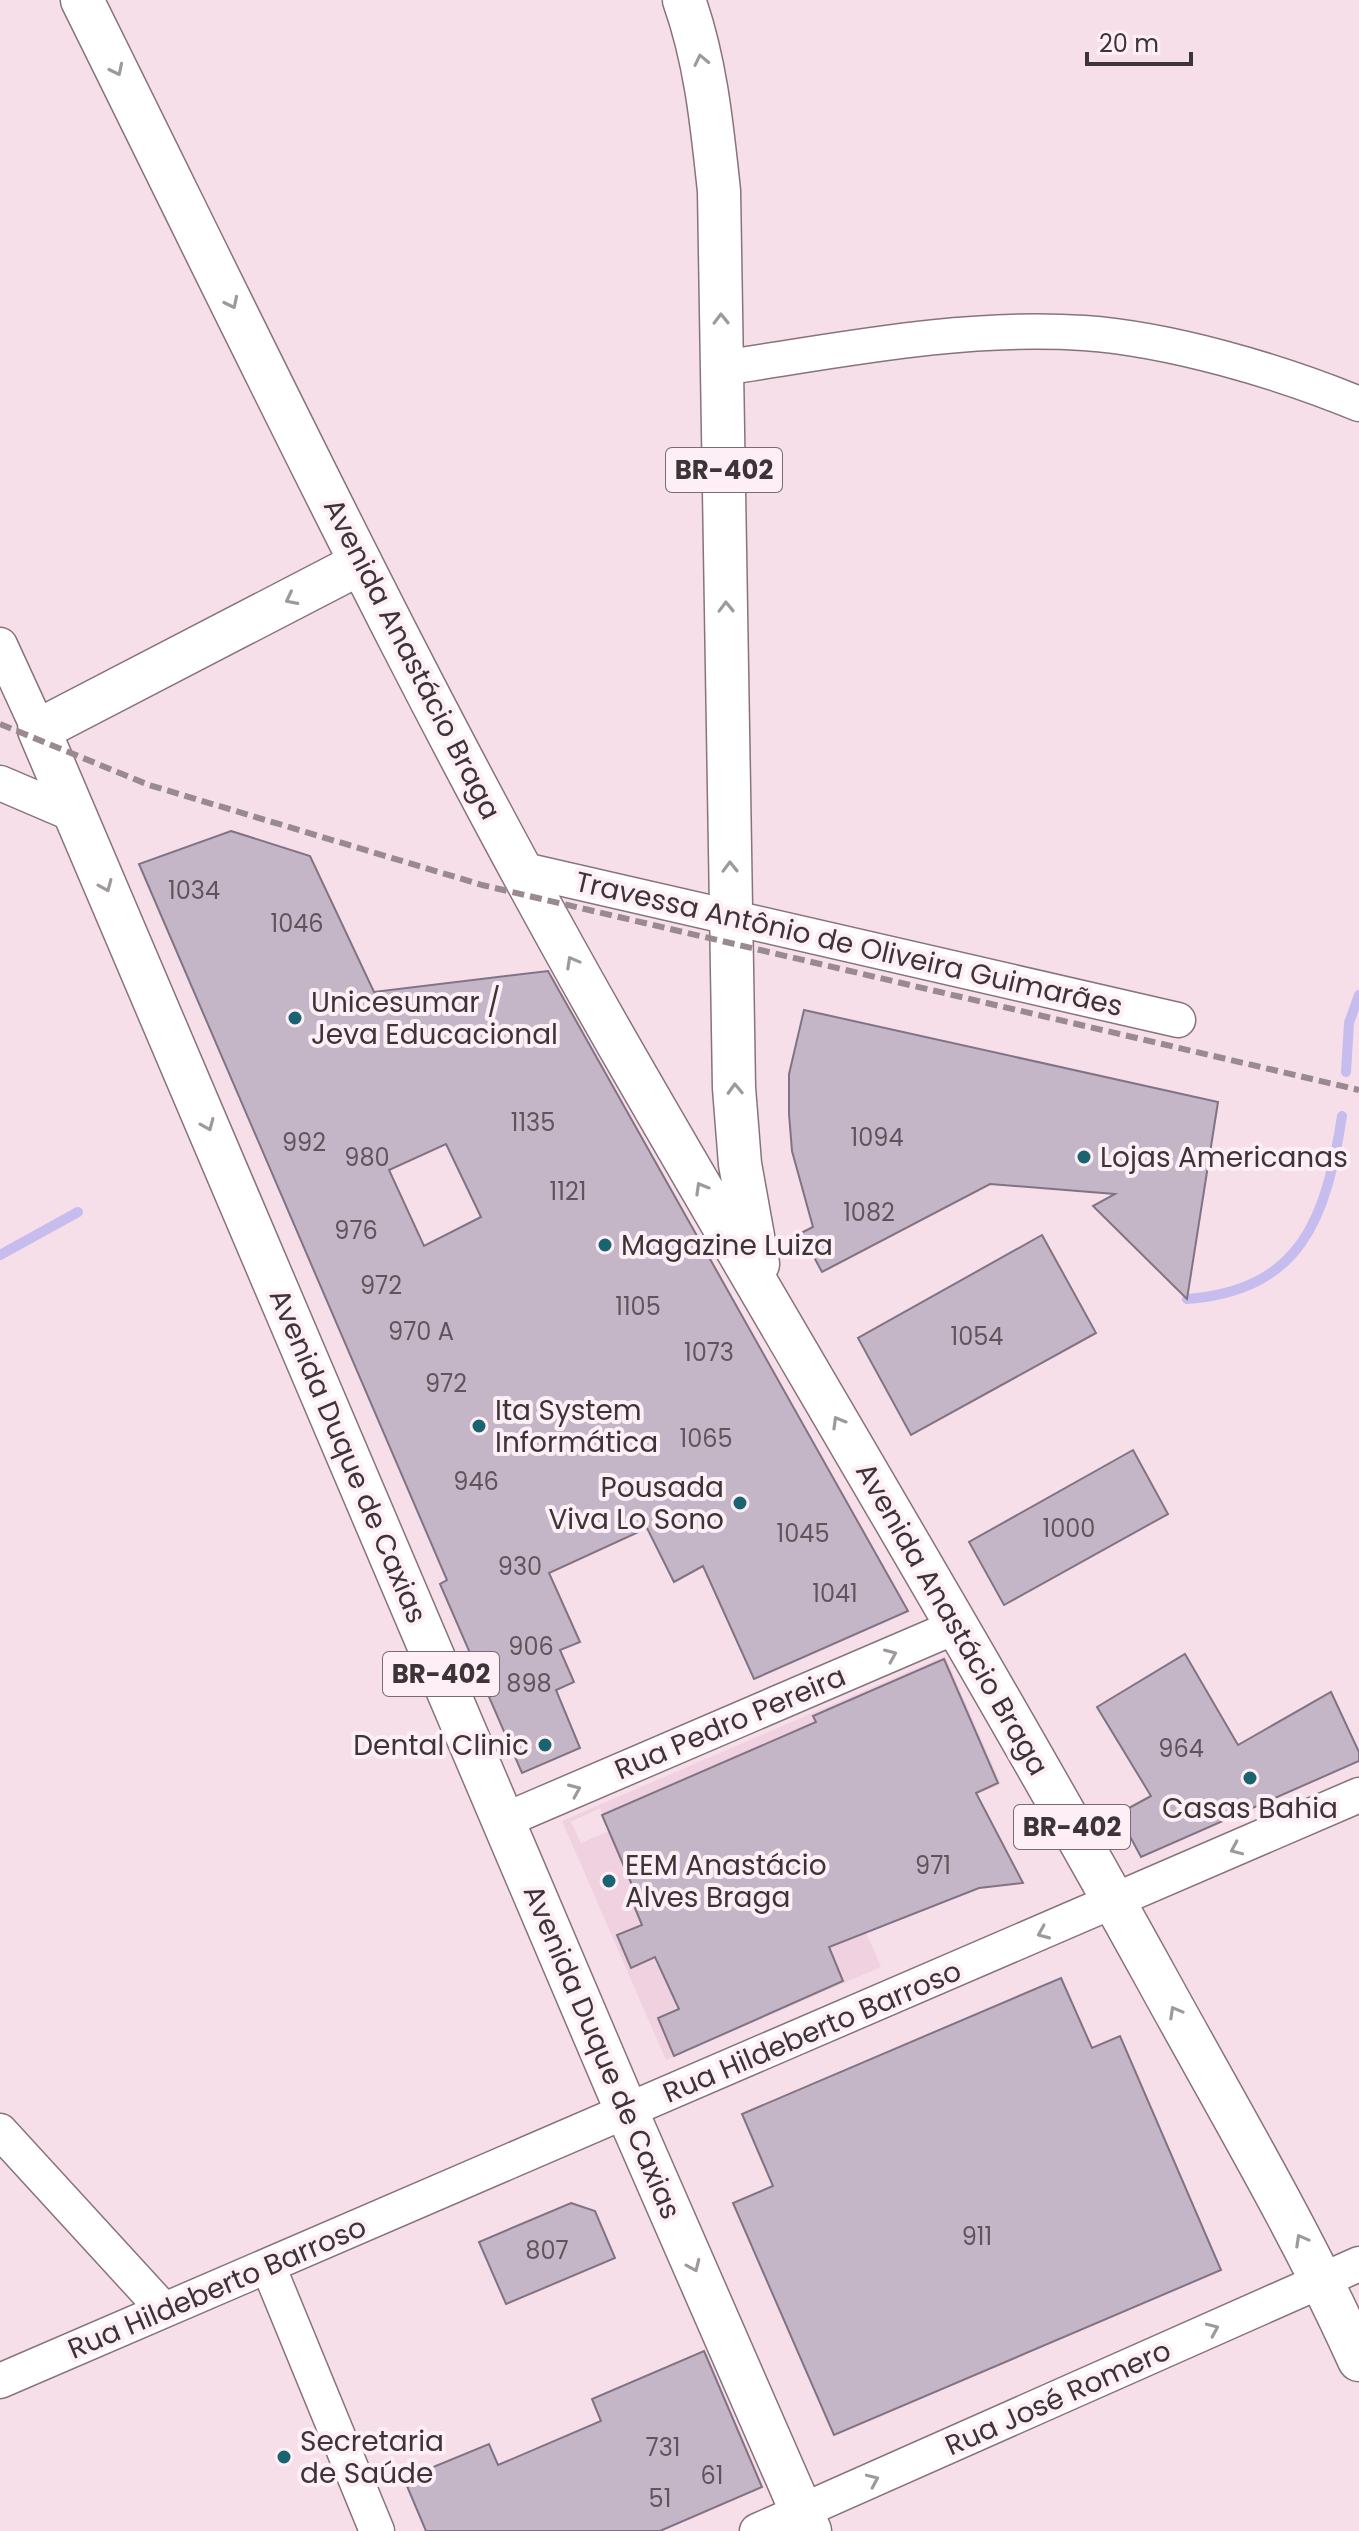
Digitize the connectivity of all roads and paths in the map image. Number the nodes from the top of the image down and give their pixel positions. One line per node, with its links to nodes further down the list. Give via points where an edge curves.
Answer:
1 (82, 0): 5 (main road, Avenida Anastácio Braga, one-way to 5)
2 (684, 0): 3 (main road, BR-402, one-way to 2, via 719,191 711,110)
3 (722, 368): 4 (street, via 973,334 1085,333 1203,354 1309,383); 12 (main road, BR-402, one-way to 3)
4 (1359, 404)
5 (361, 563): 8 (main road, one-way to 8); 11 (main road, Avenida Anastácio Braga)
6 (0, 645): 7 (street, Avenida Duque de Caxias)
7 (10, 684): 8 (street, Avenida Duque de Caxias)
8 (39, 730): 10 (main road, Avenida Duque de Caxias / BR-402)
9 (0, 783): 10 (street)
10 (75, 815): 17 (main road, Avenida Duque de Caxias / BR-402, one-way to 17)
11 (520, 869): 12 (street, Travessa Antônio de Oliveira Guimarães); 14 (main road, Avenida Anastácio Braga, one-way to 11)
12 (731, 931): 13 (street, Travessa Antônio de Oliveira Guimarães); 14 (main road, Avenida Anastácio Braga / BR-402, one-way to 12, via 740,1164)
13 (1178, 1020)
14 (769, 1303): 15 (main road, Avenida Anastácio Braga / BR-402, one-way to 14)
15 (957, 1626): 17 (street, Rua Pedro Pereira, one-way to 15); 18 (main road, Avenida Anastácio Braga / BR-402)
16 (1359, 1795): 18 (street, Rua Hildeberto Barroso, one-way to 18)
17 (503, 1821): 19 (main road, Avenida Duque de Caxias / BR-402)
18 (1114, 1902): 19 (street, Rua Hildeberto Barroso, one-way to 19); 22 (main road, Avenida Anastácio Braga / BR-402, one-way to 18)
19 (627, 2112): 21 (street, Rua Hildeberto Barroso); 26 (main road, Avenida Duque de Caxias / BR-402, one-way to 26)
20 (0, 2131): 23 (street)
21 (268, 2266): 23 (street, Rua Hildeberto Barroso); 27 (street)
22 (1341, 2272): 24 (main road, Avenida Anastácio Braga / BR-402); 26 (street, Rua José Romero, one-way to 22)
23 (164, 2310): 25 (street, Rua Hildeberto Barroso)
24 (1359, 2360)
25 (0, 2381)
26 (806, 2521): 28 (street, Rua José Romero)
27 (377, 2531)
28 (757, 2531)

